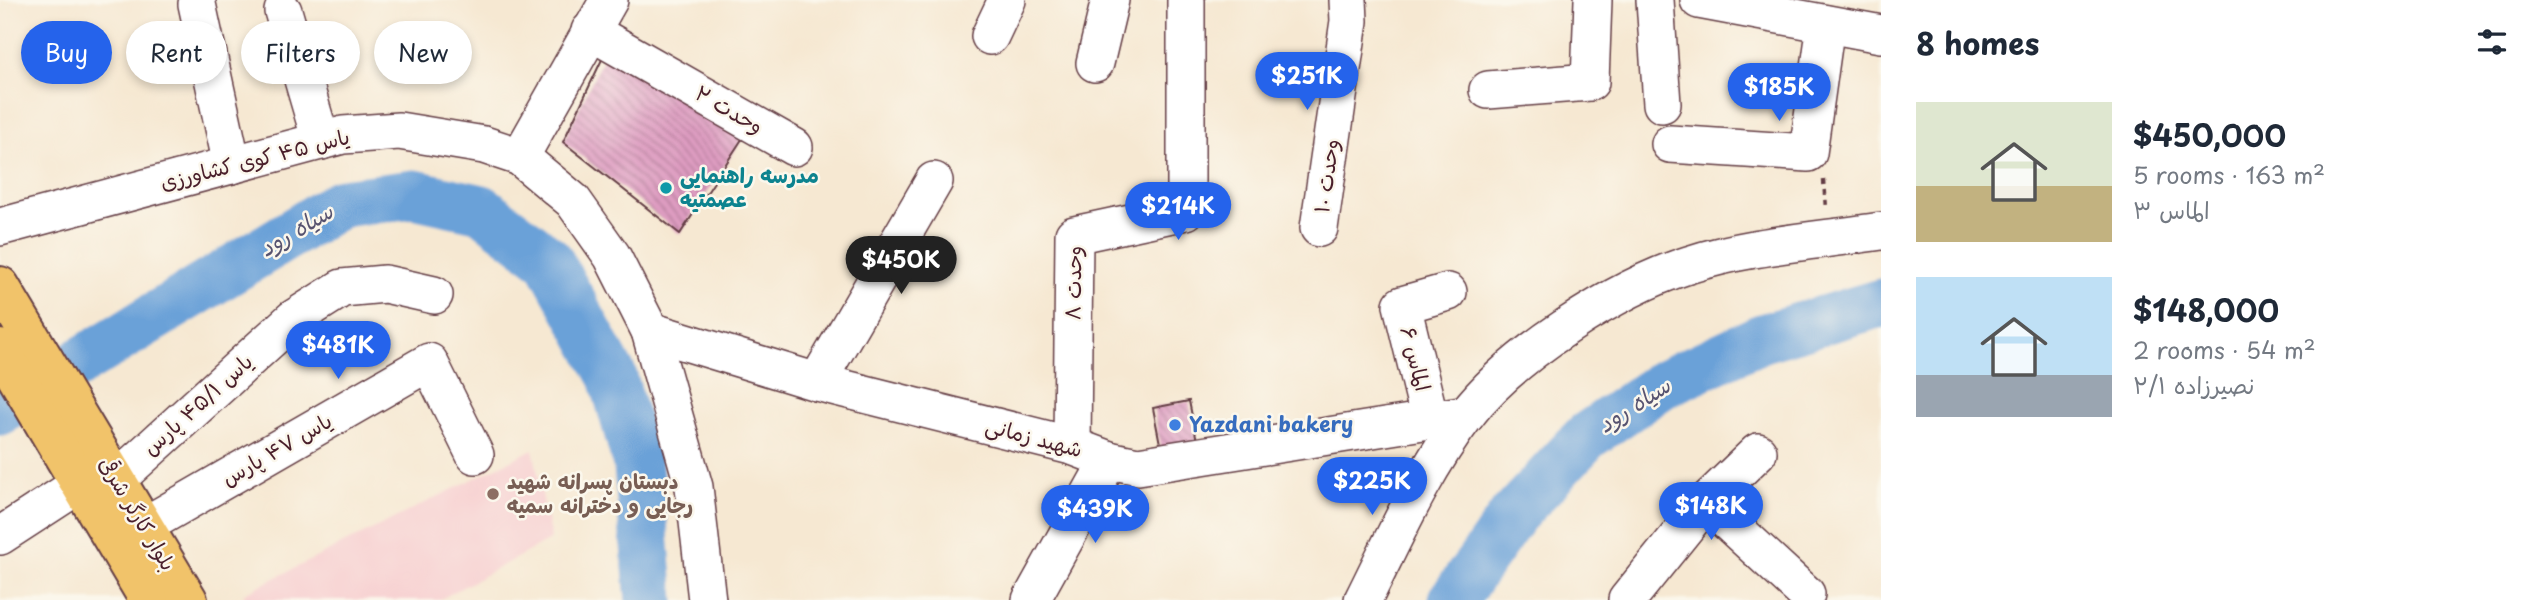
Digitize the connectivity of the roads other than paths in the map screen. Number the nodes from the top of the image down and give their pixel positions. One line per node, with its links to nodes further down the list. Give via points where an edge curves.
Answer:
1 (608, 0): 12 (street)
2 (1007, 0): 14 (street)
3 (1110, 0): 15 (street)
4 (1186, 0): 34 (street, وحدت ۸, via 1186,211 1074,235)
5 (1348, 0): 25 (street, وحدت ۱۰, via 1349,21)
6 (1593, 0): 16 (street, via 1590,82)
7 (1656, 0): 17 (street)
8 (1699, 0): 11 (street)
9 (197, 4): 22 (street)
10 (283, 11): 18 (street)
11 (1826, 24): 13 (street); 19 (street, via 1808,153)
12 (590, 31): 20 (street, وحدت ۲); 21 (street)
13 (1881, 34)
14 (989, 36)
15 (1095, 63)
16 (1488, 90)
17 (1662, 104)
18 (321, 141): 21 (street, یاس ۴۵ کوی کشاورزی, via 399,131 448,137); 22 (street, یاس ۴۵ کوی کشاورزی)
19 (1670, 144)
20 (794, 147)
21 (520, 157): 30 (street, یاس ۴۵ کوی کشاورزی, via 573,201 612,256)
22 (232, 165): 24 (street, یاس ۴۵ کوی کشاورزی)
23 (934, 181): 31 (street)
24 (0, 228)
25 (1319, 228)
26 (1881, 231): 32 (street, via 1733,253 1686,266 1593,310 1509,370)
27 (1448, 292): 33 (street, الماس ۶, via 1402,305)
28 (434, 295): 38 (street, یاس ۴۵/۱ پارس, via 385,284 342,288 293,319)
29 (6, 318): 38 (main road, بلوار کارگر شرقی)
30 (650, 331): 31 (street, شهید زمانی); 46 (street, یاس ۴۵ کوی کشاورزی, via 694,487)
31 (817, 382): 34 (street, شهید زمانی)
32 (1466, 414): 33 (street, شهید زمانی); 47 (street, via 1401,524)
33 (1430, 420): 37 (street, شهید زمانی, via 1168,463 1138,466)
34 (1072, 446): 37 (street, شهید زمانی)
35 (1758, 452): 39 (street)
36 (475, 454): 40 (street, یاس ۴۷ پارس, via 429,362)
37 (1109, 460): 43 (street)
38 (98, 482): 40 (main road, بلوار کارگر شرقی); 41 (street, یاس ۴۵/۱ پارس); 44 (main road, بلوار کارگر شرقی)
39 (1706, 502): 42 (street); 48 (street)
40 (144, 526): 45 (main road, بلوار کارگر شرقی)
41 (0, 536)
42 (1806, 594)
43 (1038, 598)
44 (149, 600)
45 (188, 600)
46 (706, 600)
47 (1363, 600)
48 (1627, 600)

